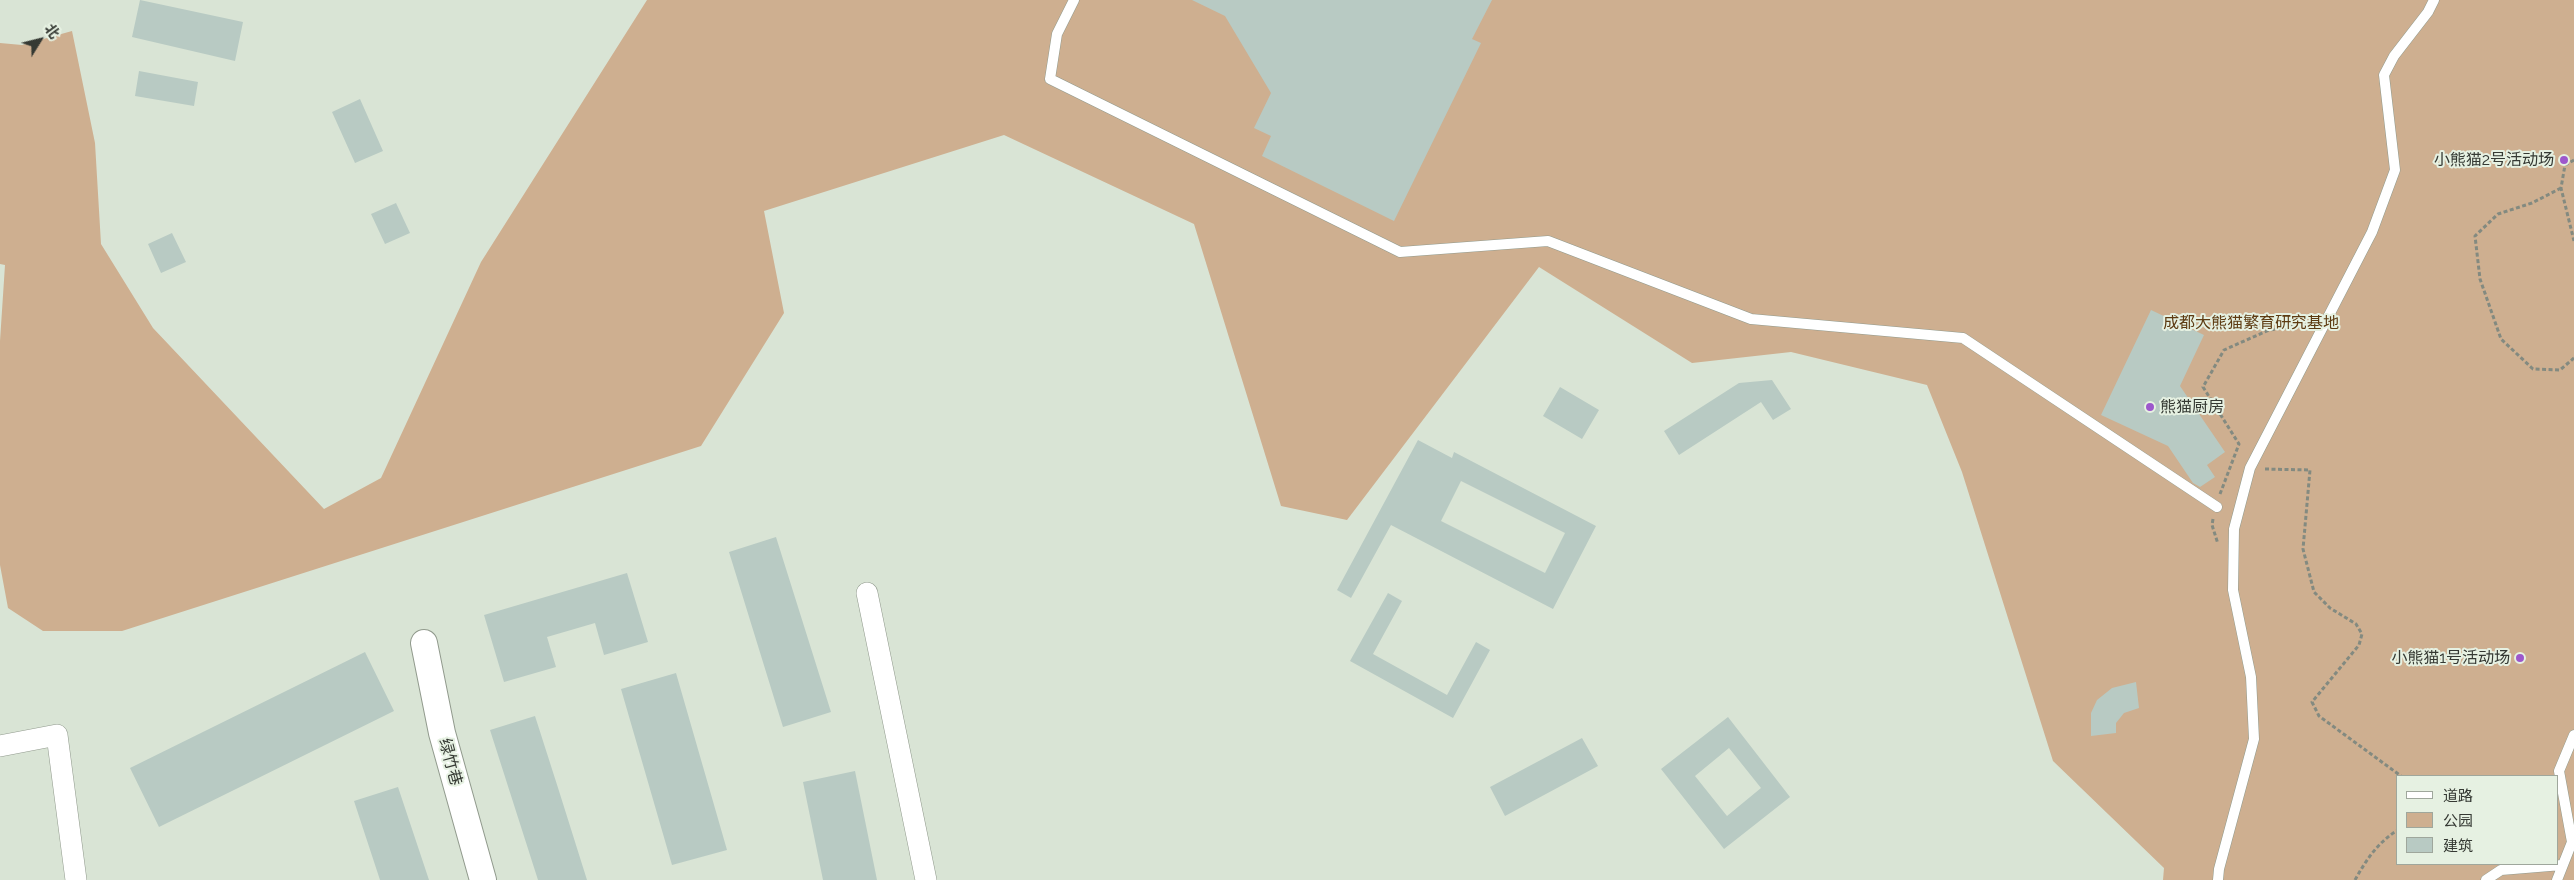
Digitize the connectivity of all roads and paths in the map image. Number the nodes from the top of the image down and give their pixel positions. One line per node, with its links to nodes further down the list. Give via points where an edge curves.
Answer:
1 (1074, 0): 9 (lane, via 1057,34 1050,79 1400,252 1548,241 1751,319 1963,338)
2 (2434, 0): 6 (lane, via 2384,75 2395,170 2372,232)
3 (2574, 160): 4 (path, via 2565,166)
4 (2561, 188): 5 (path); 7 (path, via 2532,203 2498,214 2475,236 2480,279 2501,339 2533,369 2560,370)
5 (2574, 241)
6 (2326, 320): 8 (lane); 9 (path, via 2269,330 2224,350 2203,387 2239,444)
7 (2574, 358)
8 (2250, 468): 15 (path, via 2310,470 2303,549 2314,592 2330,608 2356,624 2362,634 2359,645 2312,702 2319,716); 21 (lane, via 2234,528 2233,590 2251,677 2254,739)
9 (2217, 507): 10 (path, via 2212,525)
10 (2221, 553)
11 (866, 593): 20 (street)
12 (424, 643): 19 (street, 绿竹巷, via 442,733)
13 (2574, 735): 17 (lane, via 2559,771 2572,842)
14 (0, 746): 18 (street, via 57,735)
15 (2400, 775)
16 (2396, 831): 22 (path, via 2366,859)
17 (2562, 865): 23 (lane, via 2501,870); 24 (lane)
18 (76, 880)
19 (483, 880)
20 (926, 880)
21 (2218, 880)
22 (2355, 880)
23 (2486, 880)
24 (2557, 880)

